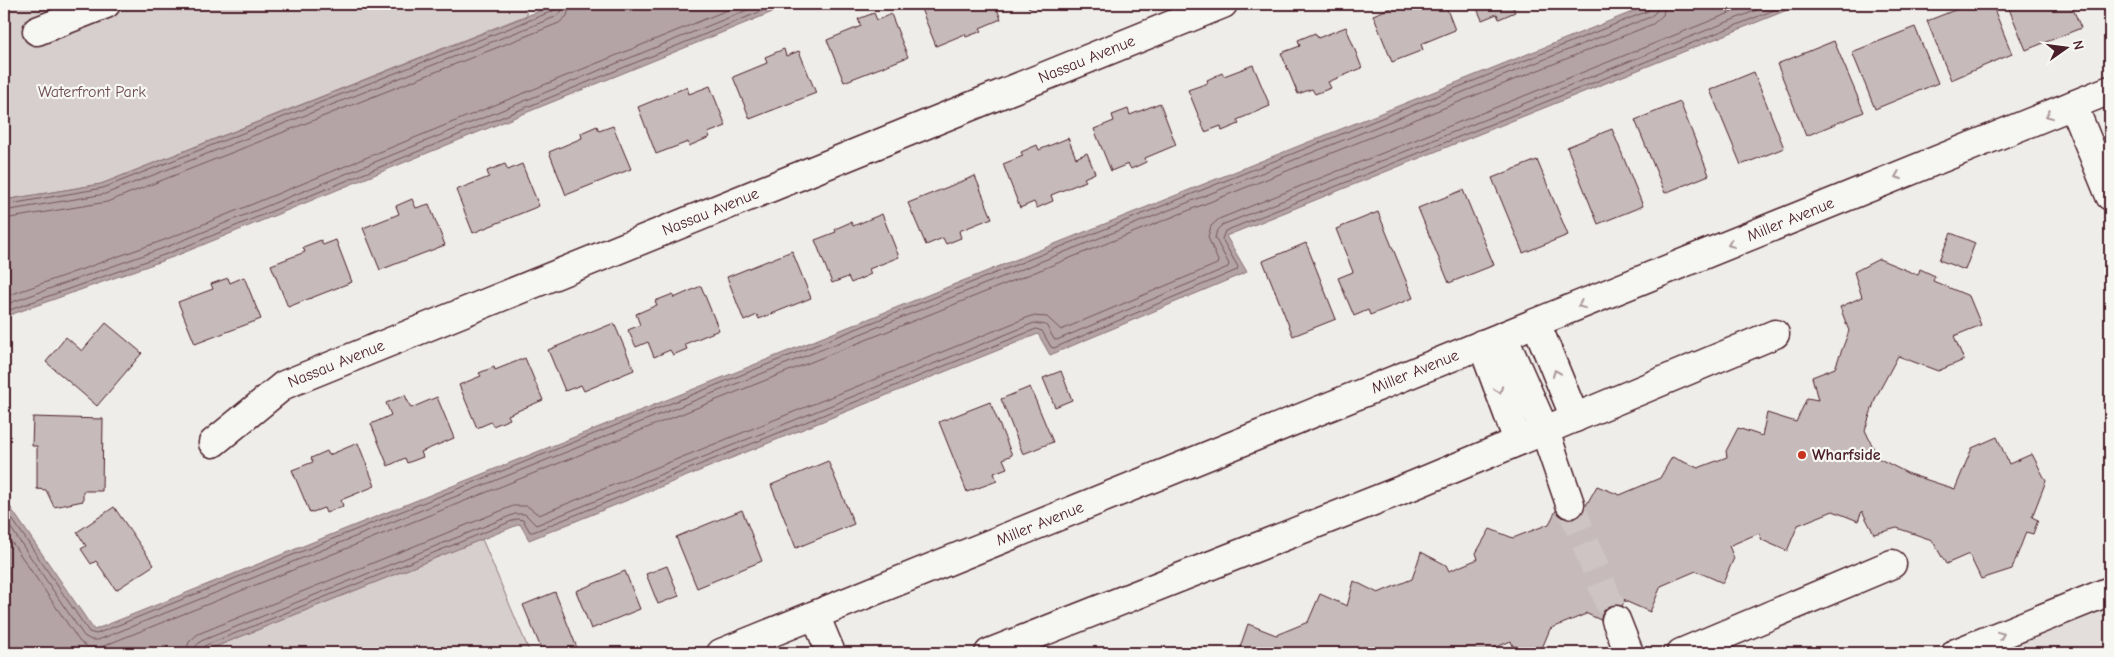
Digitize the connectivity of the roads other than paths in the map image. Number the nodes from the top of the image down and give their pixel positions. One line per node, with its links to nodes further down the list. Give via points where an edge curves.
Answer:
1 (106, 4): 3 (street)
2 (1224, 4): 13 (street, Nassau Avenue, via 284,385)
3 (37, 31)
4 (2110, 90): 5 (street, Miller Avenue)
5 (2074, 105): 6 (street); 7 (street, Miller Avenue, one-way to 7)
6 (2110, 196)
7 (1536, 323): 9 (street, Miller Avenue); 10 (street, one-way to 7)
8 (1774, 334): 10 (street)
9 (1493, 340): 11 (street); 12 (street, one-way to 12); 17 (street, Miller Avenue)
10 (1575, 418): 11 (street)
11 (1545, 431): 12 (street); 14 (street)
12 (1518, 441): 21 (street, via 1405,489)
13 (213, 443)
14 (1570, 504)
15 (1892, 564): 23 (street)
16 (2110, 591): 24 (street, one-way to 16)
17 (815, 615): 19 (street, Miller Avenue); 20 (street)
18 (1616, 620): 22 (street)
19 (721, 653)
20 (831, 653)
21 (989, 653)
22 (1629, 653)
23 (1681, 653)
24 (1956, 653)

